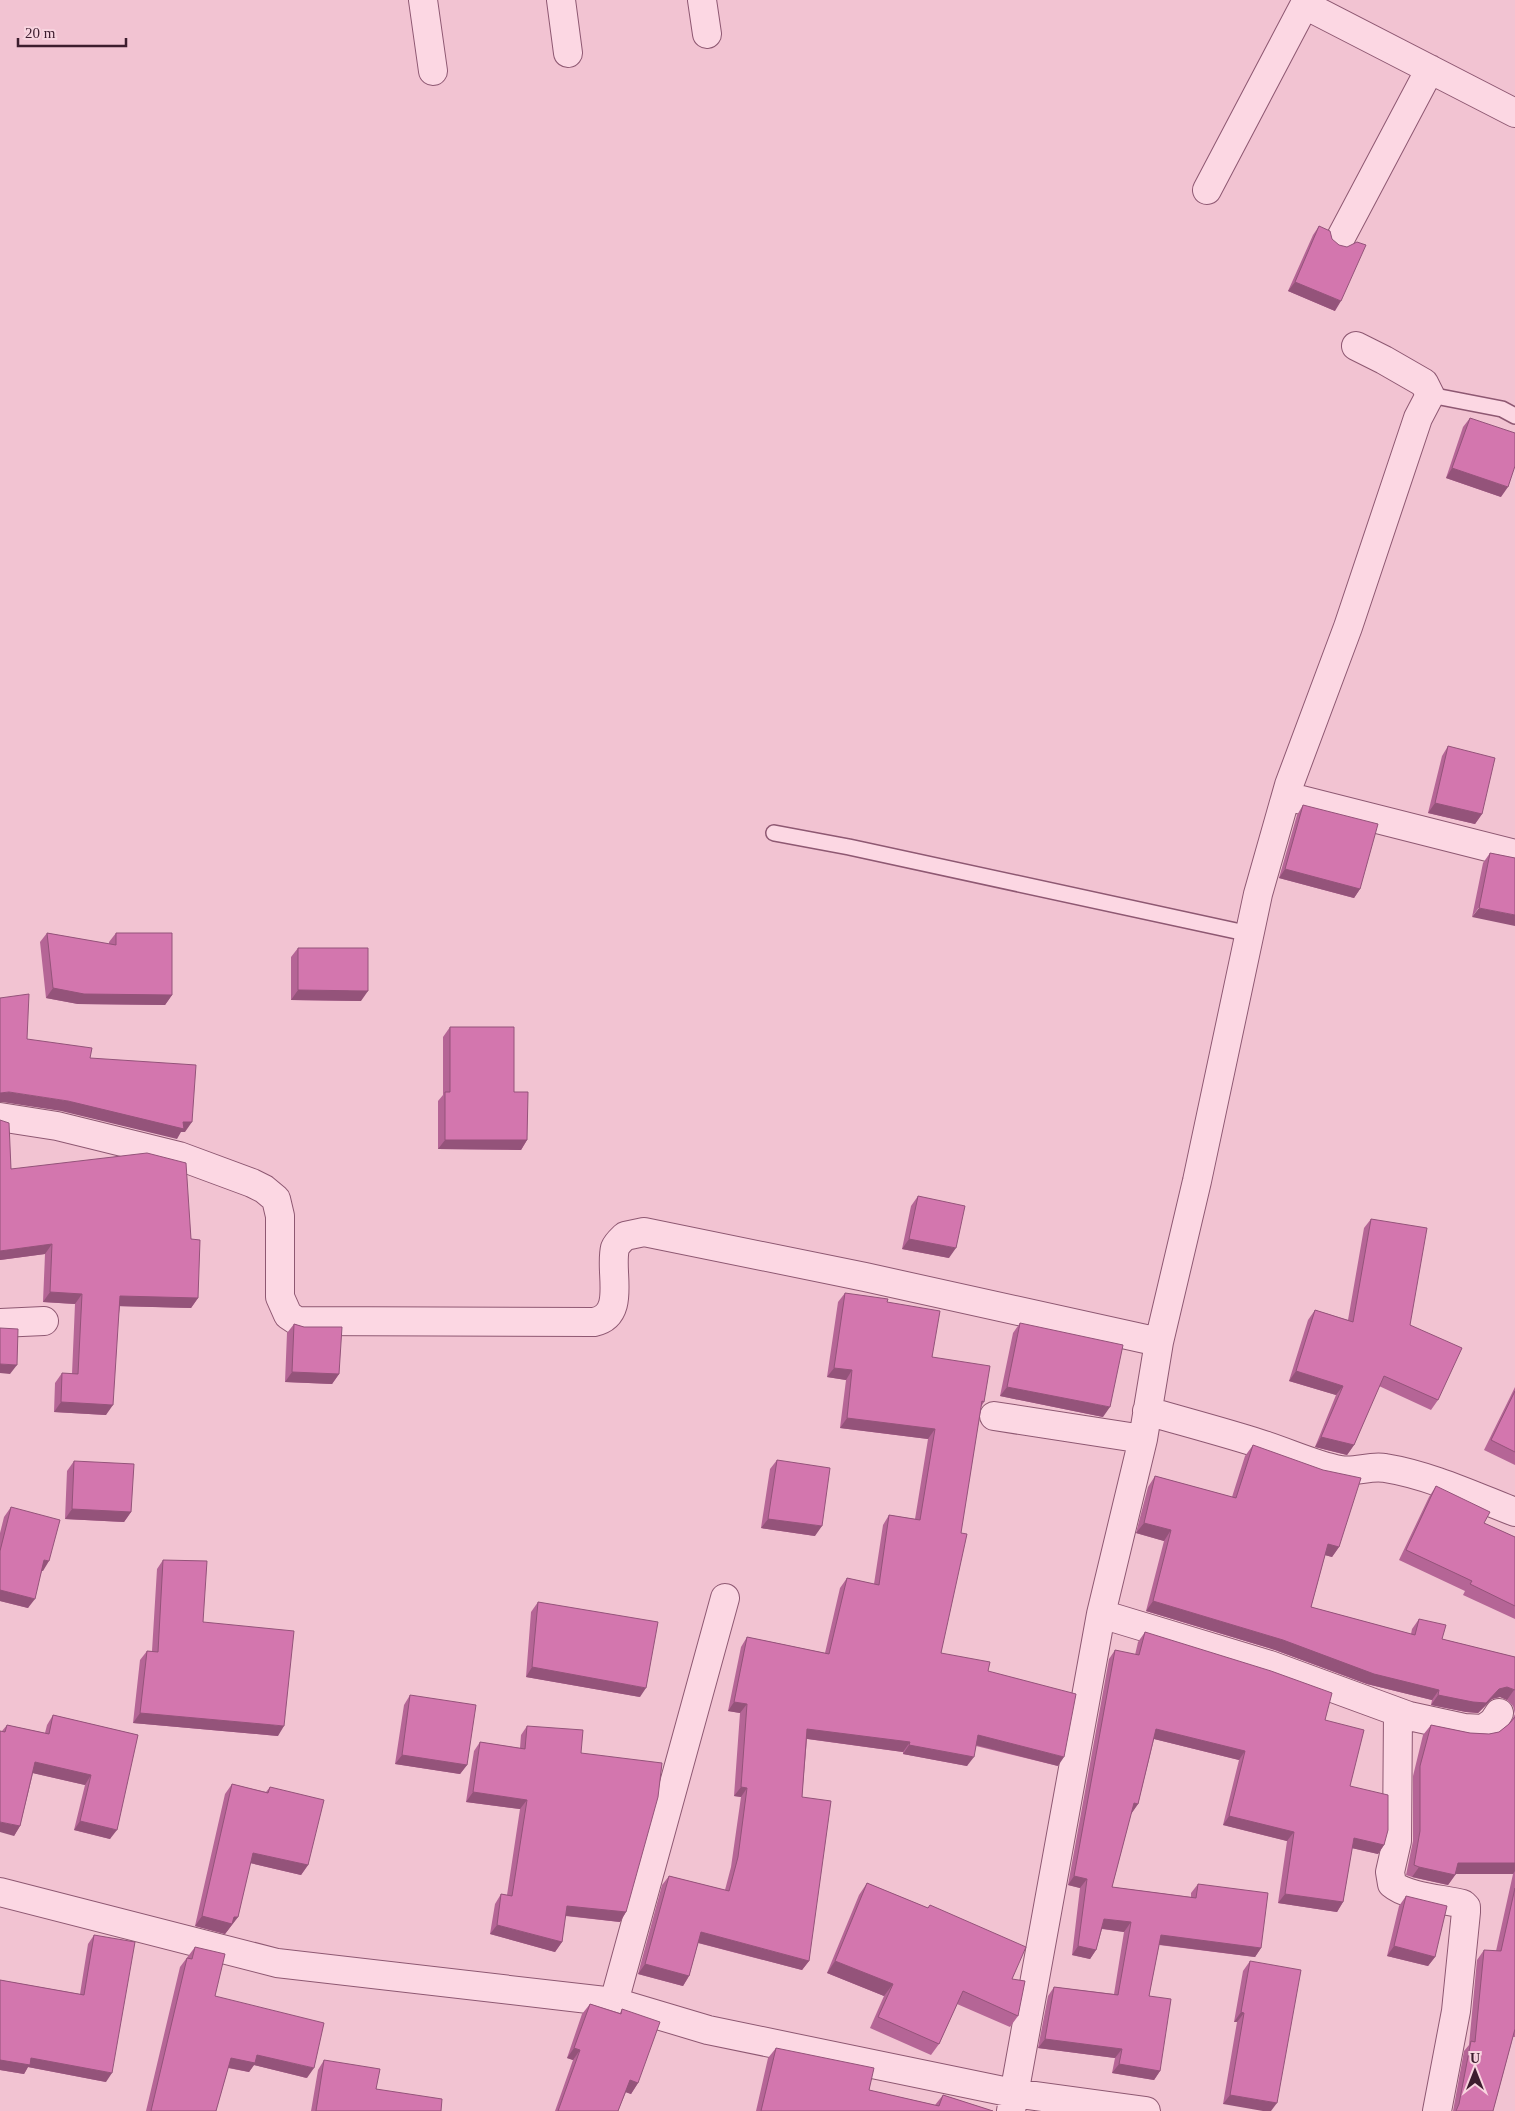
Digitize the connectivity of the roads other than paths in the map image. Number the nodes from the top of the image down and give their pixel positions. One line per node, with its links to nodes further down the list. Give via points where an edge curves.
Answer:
1 (423, 0): 8 (street)
2 (561, 0): 6 (street)
3 (702, 0): 5 (street)
4 (1306, 2): 7 (street); 10 (street)
5 (707, 34)
6 (568, 53)
7 (1430, 69): 9 (street); 11 (street)
8 (433, 71)
9 (1515, 114)
10 (1208, 190)
11 (1339, 241)
12 (1356, 346): 13 (street, via 1424,383)
13 (1430, 394): 14 (lane, via 1502,409); 15 (street, via 1418,418 1348,627)
14 (1515, 416)
15 (1286, 796): 17 (street); 18 (street)
16 (774, 833): 18 (lane)
17 (1515, 854)
18 (1250, 934): 22 (street)
19 (0, 1117): 22 (street, via 57,1126 178,1156 264,1189 276,1199 280,1216 280,1297 288,1315 297,1321 604,1320 613,1301 615,1248 625,1236 644,1232)
20 (44, 1321): 21 (street)
21 (0, 1323)
22 (1159, 1342): 23 (street)
23 (1148, 1411): 25 (street); 26 (street, via 1339,1470 1384,1468 1399,1471)
24 (994, 1416): 25 (street)
25 (1143, 1438): 28 (street)
26 (1515, 1512)
27 (725, 1598): 32 (street)
28 (1100, 1614): 29 (street, via 1270,1665); 33 (street)
29 (1398, 1712): 30 (street, via 1464,1728 1483,1729); 35 (street, via 1397,1841 1390,1872 1392,1884 1415,1894 1466,1907 1456,2011)
30 (1499, 1713)
31 (0, 1892): 32 (street, via 277,1963)
32 (614, 2002): 33 (street, via 708,2030)
33 (1012, 2102): 34 (street)
34 (1146, 2111)
35 (1437, 2111)

